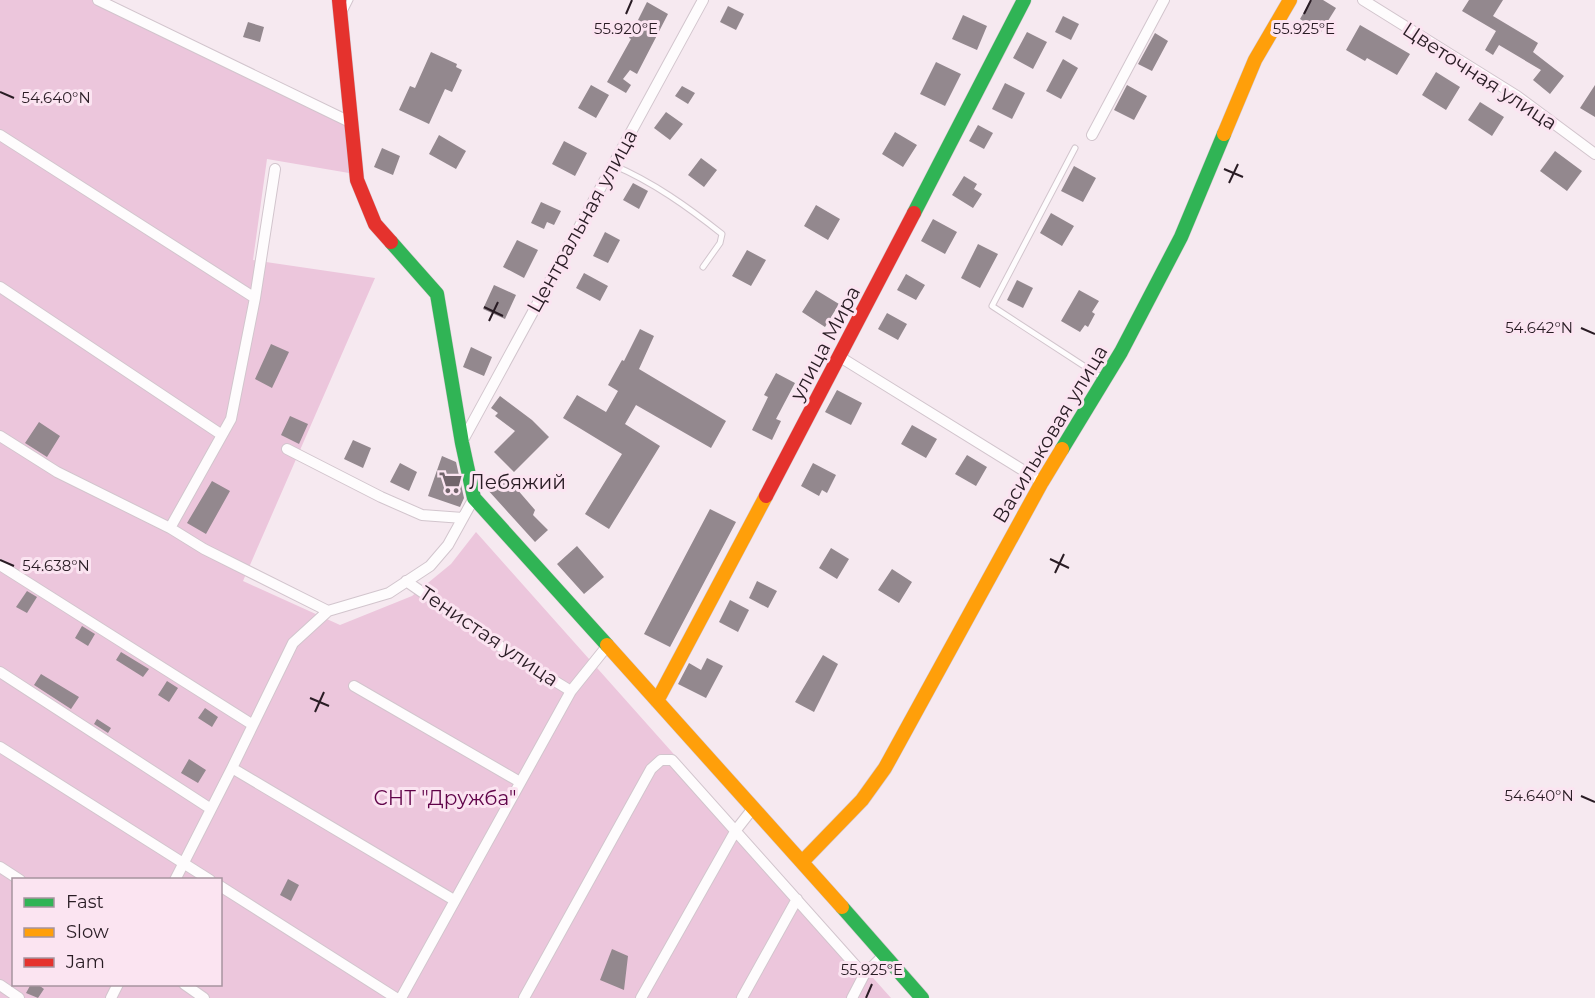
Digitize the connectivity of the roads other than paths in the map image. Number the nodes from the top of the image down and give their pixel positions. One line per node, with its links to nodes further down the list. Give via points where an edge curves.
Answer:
1 (98, 0): 10 (street)
2 (339, 0): 9 (street)
3 (350, 0): 9 (lane)
4 (703, 0): 15 (street, Центральная улица)
5 (1024, 0): 20 (street, улица Мира)
6 (1164, 0): 12 (street)
7 (1290, 0): 21 (street, Васильковая улица, via 1255,60 1181,237)
8 (1363, 0): 14 (street, Цветочная улица, via 1517,96)
9 (342, 16): 10 (street)
10 (352, 123): 24 (street, via 357,180 375,224 437,294)
11 (0, 135): 19 (street)
12 (1092, 135)
13 (1075, 148): 21 (lane, via 992,306)
14 (1595, 154)
15 (613, 165): 17 (lane, via 640,177 722,234); 24 (street, Центральная улица)
16 (275, 169): 19 (street)
17 (704, 267)
18 (0, 287): 22 (street)
19 (255, 298): 22 (street, via 231,419)
20 (840, 357): 26 (street); 37 (street, улица Мира)
21 (1105, 379): 26 (street, Васильковая улица)
22 (222, 435): 29 (street)
23 (0, 436): 29 (street, via 57,472)
24 (462, 443): 27 (street)
25 (287, 449): 28 (street, via 422,515)
26 (1042, 482): 45 (street, Васильковая улица, via 885,768 862,800)
27 (474, 498): 28 (street); 33 (street)
28 (463, 518): 31 (street, via 430,566)
29 (170, 528): 32 (street)
30 (0, 565): 38 (street)
31 (406, 581): 32 (street, via 389,593); 36 (street, Тенистая улица)
32 (328, 611): 38 (street, via 293,643)
33 (608, 645): 36 (street); 37 (street)
34 (0, 672): 43 (street)
35 (354, 686): 41 (street)
36 (571, 691): 41 (street)
37 (657, 701): 42 (street)
38 (253, 725): 40 (street)
39 (0, 747): 46 (street)
40 (232, 768): 43 (street); 53 (street)
41 (520, 782): 53 (street)
42 (754, 807): 44 (street); 45 (street)
43 (211, 809): 46 (street)
44 (736, 830): 52 (street); 62 (street, via 672,760 661,760 651,769); 63 (street)
45 (802, 862): 54 (street)
46 (183, 863): 49 (street); 50 (street)
47 (0, 867): 48 (street)
48 (18, 878)
49 (176, 878)
50 (208, 878)
51 (222, 887): 60 (street)
52 (797, 899): 55 (street); 64 (street)
53 (454, 900): 61 (street)
54 (884, 955): 55 (street); 66 (street)
55 (864, 975): 65 (street)
56 (0, 985): 58 (street)
57 (187, 986): 59 (street)
58 (19, 998)
59 (204, 998)
60 (396, 998)
61 (401, 998)
62 (524, 998)
63 (641, 998)
64 (742, 998)
65 (852, 998)
66 (922, 998)

